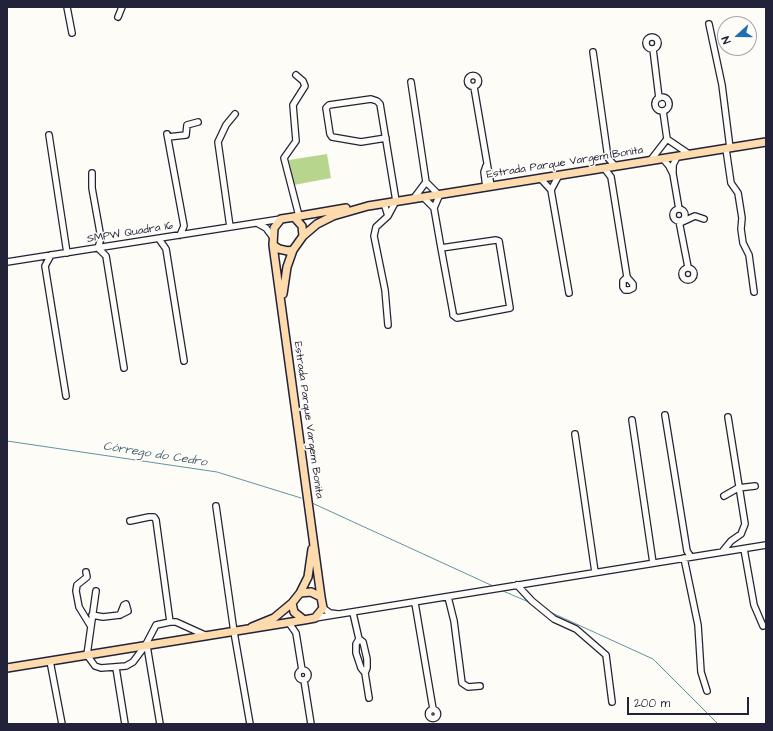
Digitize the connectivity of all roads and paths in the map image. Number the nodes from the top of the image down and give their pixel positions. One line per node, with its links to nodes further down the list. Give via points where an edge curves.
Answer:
1 (67, 7): 5 (street)
2 (122, 7): 3 (street)
3 (118, 17)
4 (709, 24): 19 (street, via 722,85)
5 (72, 33)
6 (653, 49): 11 (street)
7 (593, 52): 22 (street)
8 (296, 75): 43 (street, via 305,86 293,105 296,141 284,158)
9 (411, 82): 32 (street)
10 (474, 87): 33 (street)
11 (659, 98): 12 (street, via 656,100 656,108); 12 (street, via 667,99 669,102)
12 (663, 111): 17 (street)
13 (235, 114): 49 (street, via 218,142)
14 (198, 122): 48 (street, via 188,126 186,135 168,135)
15 (49, 135): 63 (street)
16 (386, 138): 16 (street, via 380,104 376,100 330,105 326,108 332,137 360,142); 38 (street)
17 (667, 139): 20 (street); 24 (street)
18 (766, 142): 19 (main road, Estrada Parque Vargem Bonita)
19 (728, 148): 20 (main road, Estrada Parque Vargem Bonita); 71 (street, via 731,183 738,194 743,243 749,255)
20 (689, 154): 21 (main road, Estrada Parque Vargem Bonita)
21 (677, 157): 23 (main road, Estrada Parque Vargem Bonita); 28 (street, via 673,165)
22 (608, 158): 25 (street); 26 (street)
23 (663, 159): 24 (main road, Estrada Parque Vargem Bonita); 28 (street)
24 (650, 161): 25 (main road, Estrada Parque Vargem Bonita)
25 (616, 166): 26 (main road, Estrada Parque Vargem Bonita); 30 (street)
26 (602, 168): 29 (main road, Estrada Parque Vargem Bonita); 30 (street)
27 (92, 173): 55 (street, via 92,188)
28 (673, 174): 46 (street, via 679,209 685,213 685,217)
29 (558, 175): 31 (main road, Estrada Parque Vargem Bonita); 34 (street)
30 (611, 177): 70 (street)
31 (540, 178): 33 (main road, Estrada Parque Vargem Bonita); 34 (street)
32 (426, 182): 35 (street); 37 (street)
33 (488, 186): 35 (main road, Estrada Parque Vargem Bonita)
34 (552, 190): 72 (street)
35 (439, 194): 36 (main road, Estrada Parque Vargem Bonita); 41 (street)
36 (423, 197): 37 (main road, Estrada Parque Vargem Bonita); 41 (street)
37 (414, 198): 38 (main road, Estrada Parque Vargem Bonita)
38 (396, 201): 39 (main road, Estrada Parque Vargem Bonita); 42 (street)
39 (384, 203): 40 (main road, Estrada Parque Vargem Bonita); 42 (street)
40 (368, 206): 43 (main road, Estrada Parque Vargem Bonita); 53 (main road, Estrada Parque Vargem Bonita, via 333,216 317,224)
41 (434, 208): 60 (street)
42 (388, 216): 74 (street, via 376,227 374,236 385,290)
43 (297, 217): 44 (main road); 53 (main road, via 302,226)
44 (281, 219): 47 (street, SMPW Quadra 16); 52 (main road)
45 (704, 219): 46 (street, via 695,216)
46 (679, 222): 69 (street)
47 (257, 223): 49 (street, SMPW Quadra 16); 52 (street, via 266,228)
48 (184, 226): 50 (street); 51 (street)
49 (230, 227): 50 (street, SMPW Quadra 16)
50 (195, 232): 51 (street, SMPW Quadra 16)
51 (180, 235): 54 (street, SMPW Quadra 16)
52 (272, 236): 57 (main road)
53 (303, 236): 62 (main road)
54 (172, 237): 56 (street, SMPW Quadra 16); 61 (street)
55 (101, 238): 58 (street); 59 (street)
56 (159, 239): 58 (street, SMPW Quadra 16); 61 (street)
57 (273, 244): 62 (main road, via 283,251); 73 (main road, Estrada Parque Vargem Bonita)
58 (112, 246): 59 (street, SMPW Quadra 16); 65 (street)
59 (98, 248): 63 (street, SMPW Quadra 16); 65 (street)
60 (441, 248): 60 (street, via 454,316 510,308 499,241)
61 (166, 249): 75 (street)
62 (293, 250): 73 (main road, Estrada Parque Vargem Bonita, via 287,267)
63 (67, 253): 64 (street, SMPW Quadra 16)
64 (51, 255): 66 (street, SMPW Quadra 16); 68 (street)
65 (106, 256): 76 (street)
66 (36, 257): 67 (street, SMPW Quadra 16); 68 (street)
67 (7, 262)
68 (45, 266): 77 (street)
69 (688, 267)
70 (626, 277)
71 (754, 292)
72 (569, 293)
73 (282, 309): 87 (main road, Estrada Parque Vargem Bonita)
74 (388, 325)
75 (184, 361)
76 (124, 368)
77 (66, 396)
78 (665, 415): 90 (street)
79 (728, 417): 83 (street)
80 (632, 420): 94 (street)
81 (575, 434): 96 (street)
82 (754, 486): 83 (street)
83 (738, 488): 84 (street); 91 (street, via 744,528)
84 (724, 496)
85 (216, 506): 115 (street)
86 (130, 521): 111 (street, via 154,517 156,520)
87 (313, 535): 99 (main road, Estrada Parque Vargem Bonita, via 310,568); 100 (main road, Estrada Parque Vargem Bonita)
88 (766, 545): 89 (street)
89 (744, 549): 91 (street); 114 (street, via 754,605)
90 (687, 551): 92 (street); 93 (street)
91 (722, 552): 92 (street)
92 (691, 557): 93 (street)
93 (683, 558): 94 (street); 126 (street, via 698,625 701,672)
94 (653, 563): 96 (street)
95 (86, 572): 113 (street, via 87,577 77,584 76,591 80,607)
96 (595, 572): 97 (street)
97 (516, 585): 101 (street); 128 (street, via 554,619 576,630 606,655)
98 (96, 591): 106 (street)
99 (300, 593): 100 (main road, via 311,592); 103 (main road)
100 (321, 597): 104 (main road)
101 (448, 597): 102 (street); 125 (street, via 454,621 462,683 468,687)
102 (415, 602): 105 (street); 129 (street)
103 (292, 603): 110 (main road, via 294,612); 115 (main road, via 274,618)
104 (323, 608): 108 (street, via 330,613); 109 (main road)
105 (353, 613): 108 (street); 118 (street)
106 (92, 615): 107 (street); 113 (street)
107 (120, 615)
108 (341, 615): 109 (street)
109 (315, 618): 110 (main road)
110 (302, 621): 112 (main road); 116 (street)
111 (170, 622): 117 (street, via 176,622); 119 (street, via 156,625)
112 (289, 623): 115 (main road); 116 (street)
113 (90, 625): 120 (street)
114 (763, 626)
115 (232, 632): 117 (main road); 133 (street)
116 (296, 633): 134 (street, via 302,670 298,676 304,680)
117 (207, 636): 119 (main road)
118 (360, 639): 124 (street, via 367,659); 124 (street, via 356,644 356,653)
119 (146, 646): 120 (main road); 123 (street, via 133,662); 132 (street)
120 (86, 655): 121 (main road); 123 (street, via 95,666)
121 (50, 661): 122 (main road); 130 (street)
122 (7, 668)
123 (116, 668): 131 (street)
124 (365, 673): 127 (street)
125 (480, 686)
126 (707, 691)
127 (369, 698)
128 (612, 702)
129 (433, 709)
130 (62, 724)
131 (125, 724)
132 (160, 724)
133 (250, 724)
134 (311, 724)

